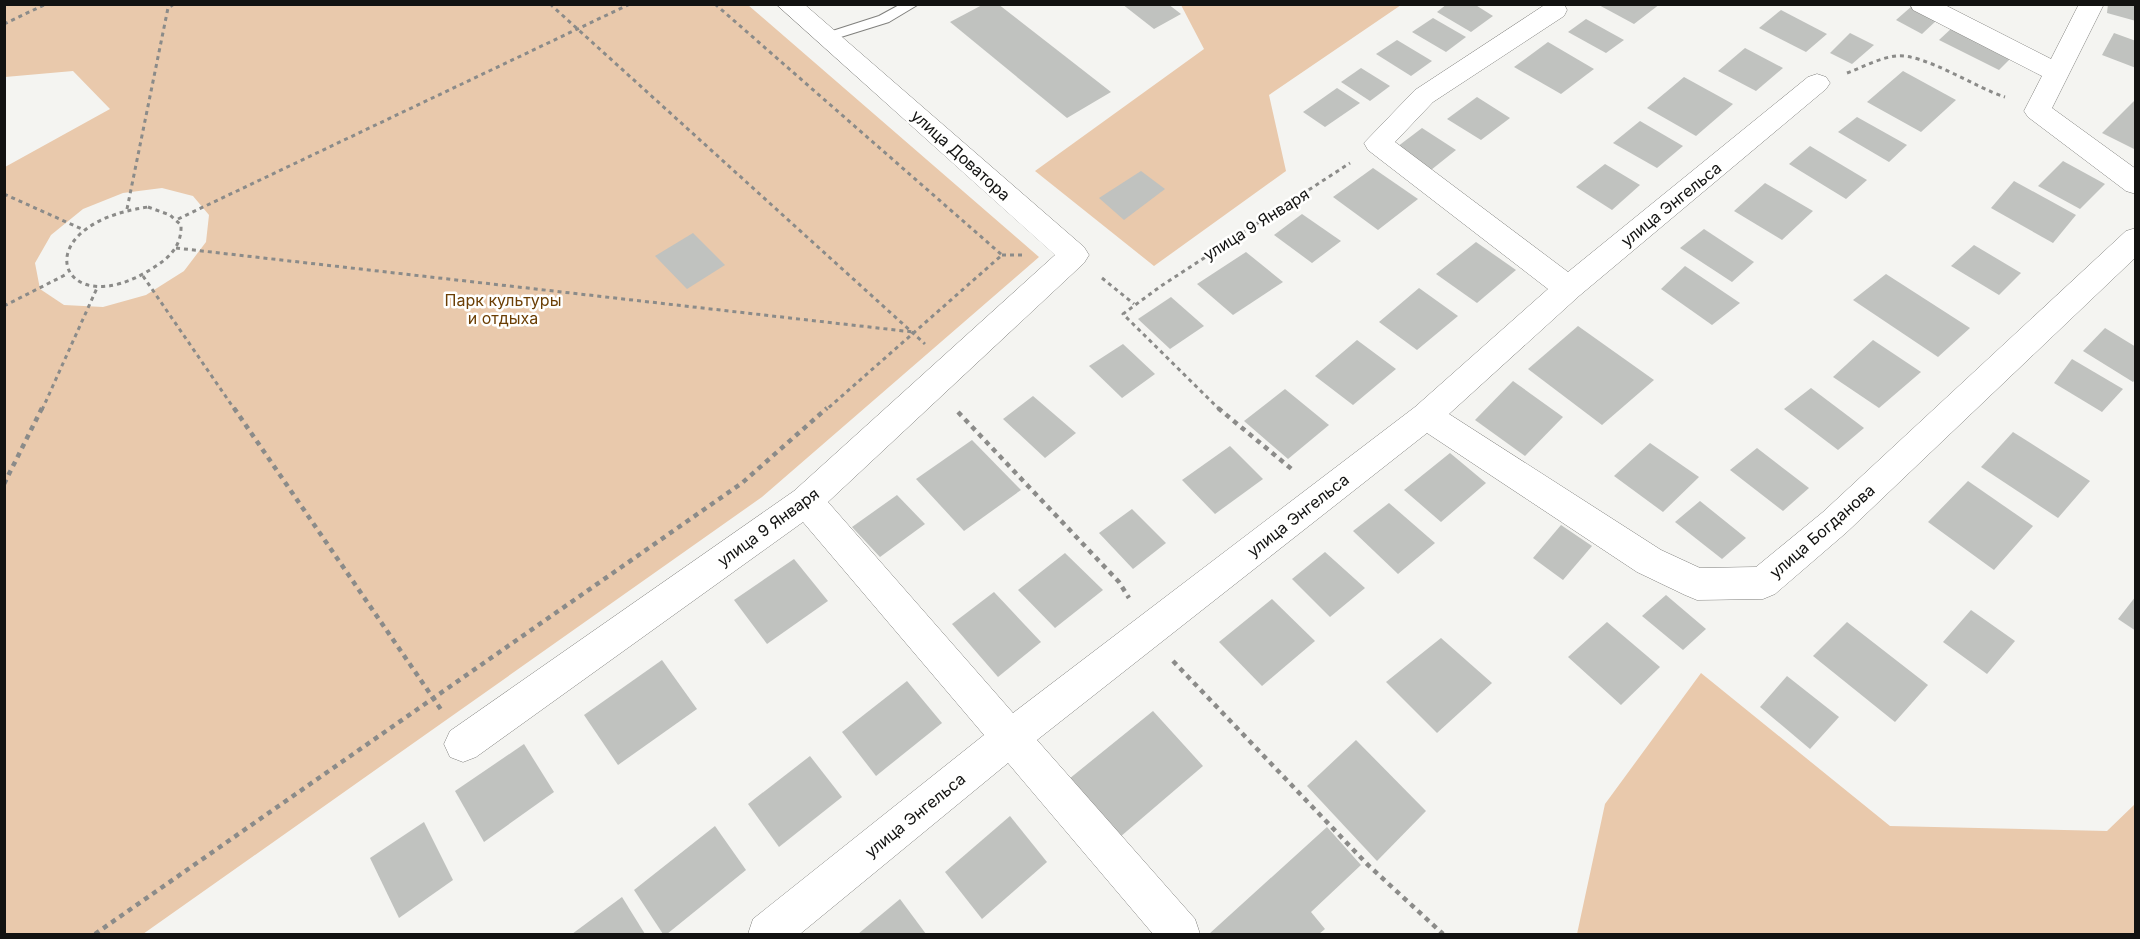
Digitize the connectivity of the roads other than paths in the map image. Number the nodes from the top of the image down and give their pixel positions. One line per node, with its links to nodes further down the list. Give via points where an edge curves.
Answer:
1 (788, 4): 6 (street, улица Доватора)
2 (913, 4): 6 (lane, via 884,19)
3 (1922, 4): 7 (street)
4 (2092, 4): 7 (street)
5 (1555, 10): 12 (street, via 1424,96 1378,143)
6 (828, 37): 11 (street, улица Доватора)
7 (2058, 74): 9 (street, via 2037,111)
8 (1817, 83): 12 (street, улица Энгельса)
9 (2136, 184)
10 (2136, 239): 13 (street, улица Богданова, via 1835,522 1763,583 1697,584 1649,561)
11 (1074, 255): 14 (street, улица 9 Января)
12 (1568, 288): 13 (street, улица Энгельса)
13 (1426, 416): 15 (street, улица Энгельса)
14 (806, 501): 15 (street); 16 (street, улица 9 Января)
15 (1011, 737): 17 (street, улица Энгельса); 18 (street)
16 (463, 744)
17 (768, 934)
18 (1180, 934)

